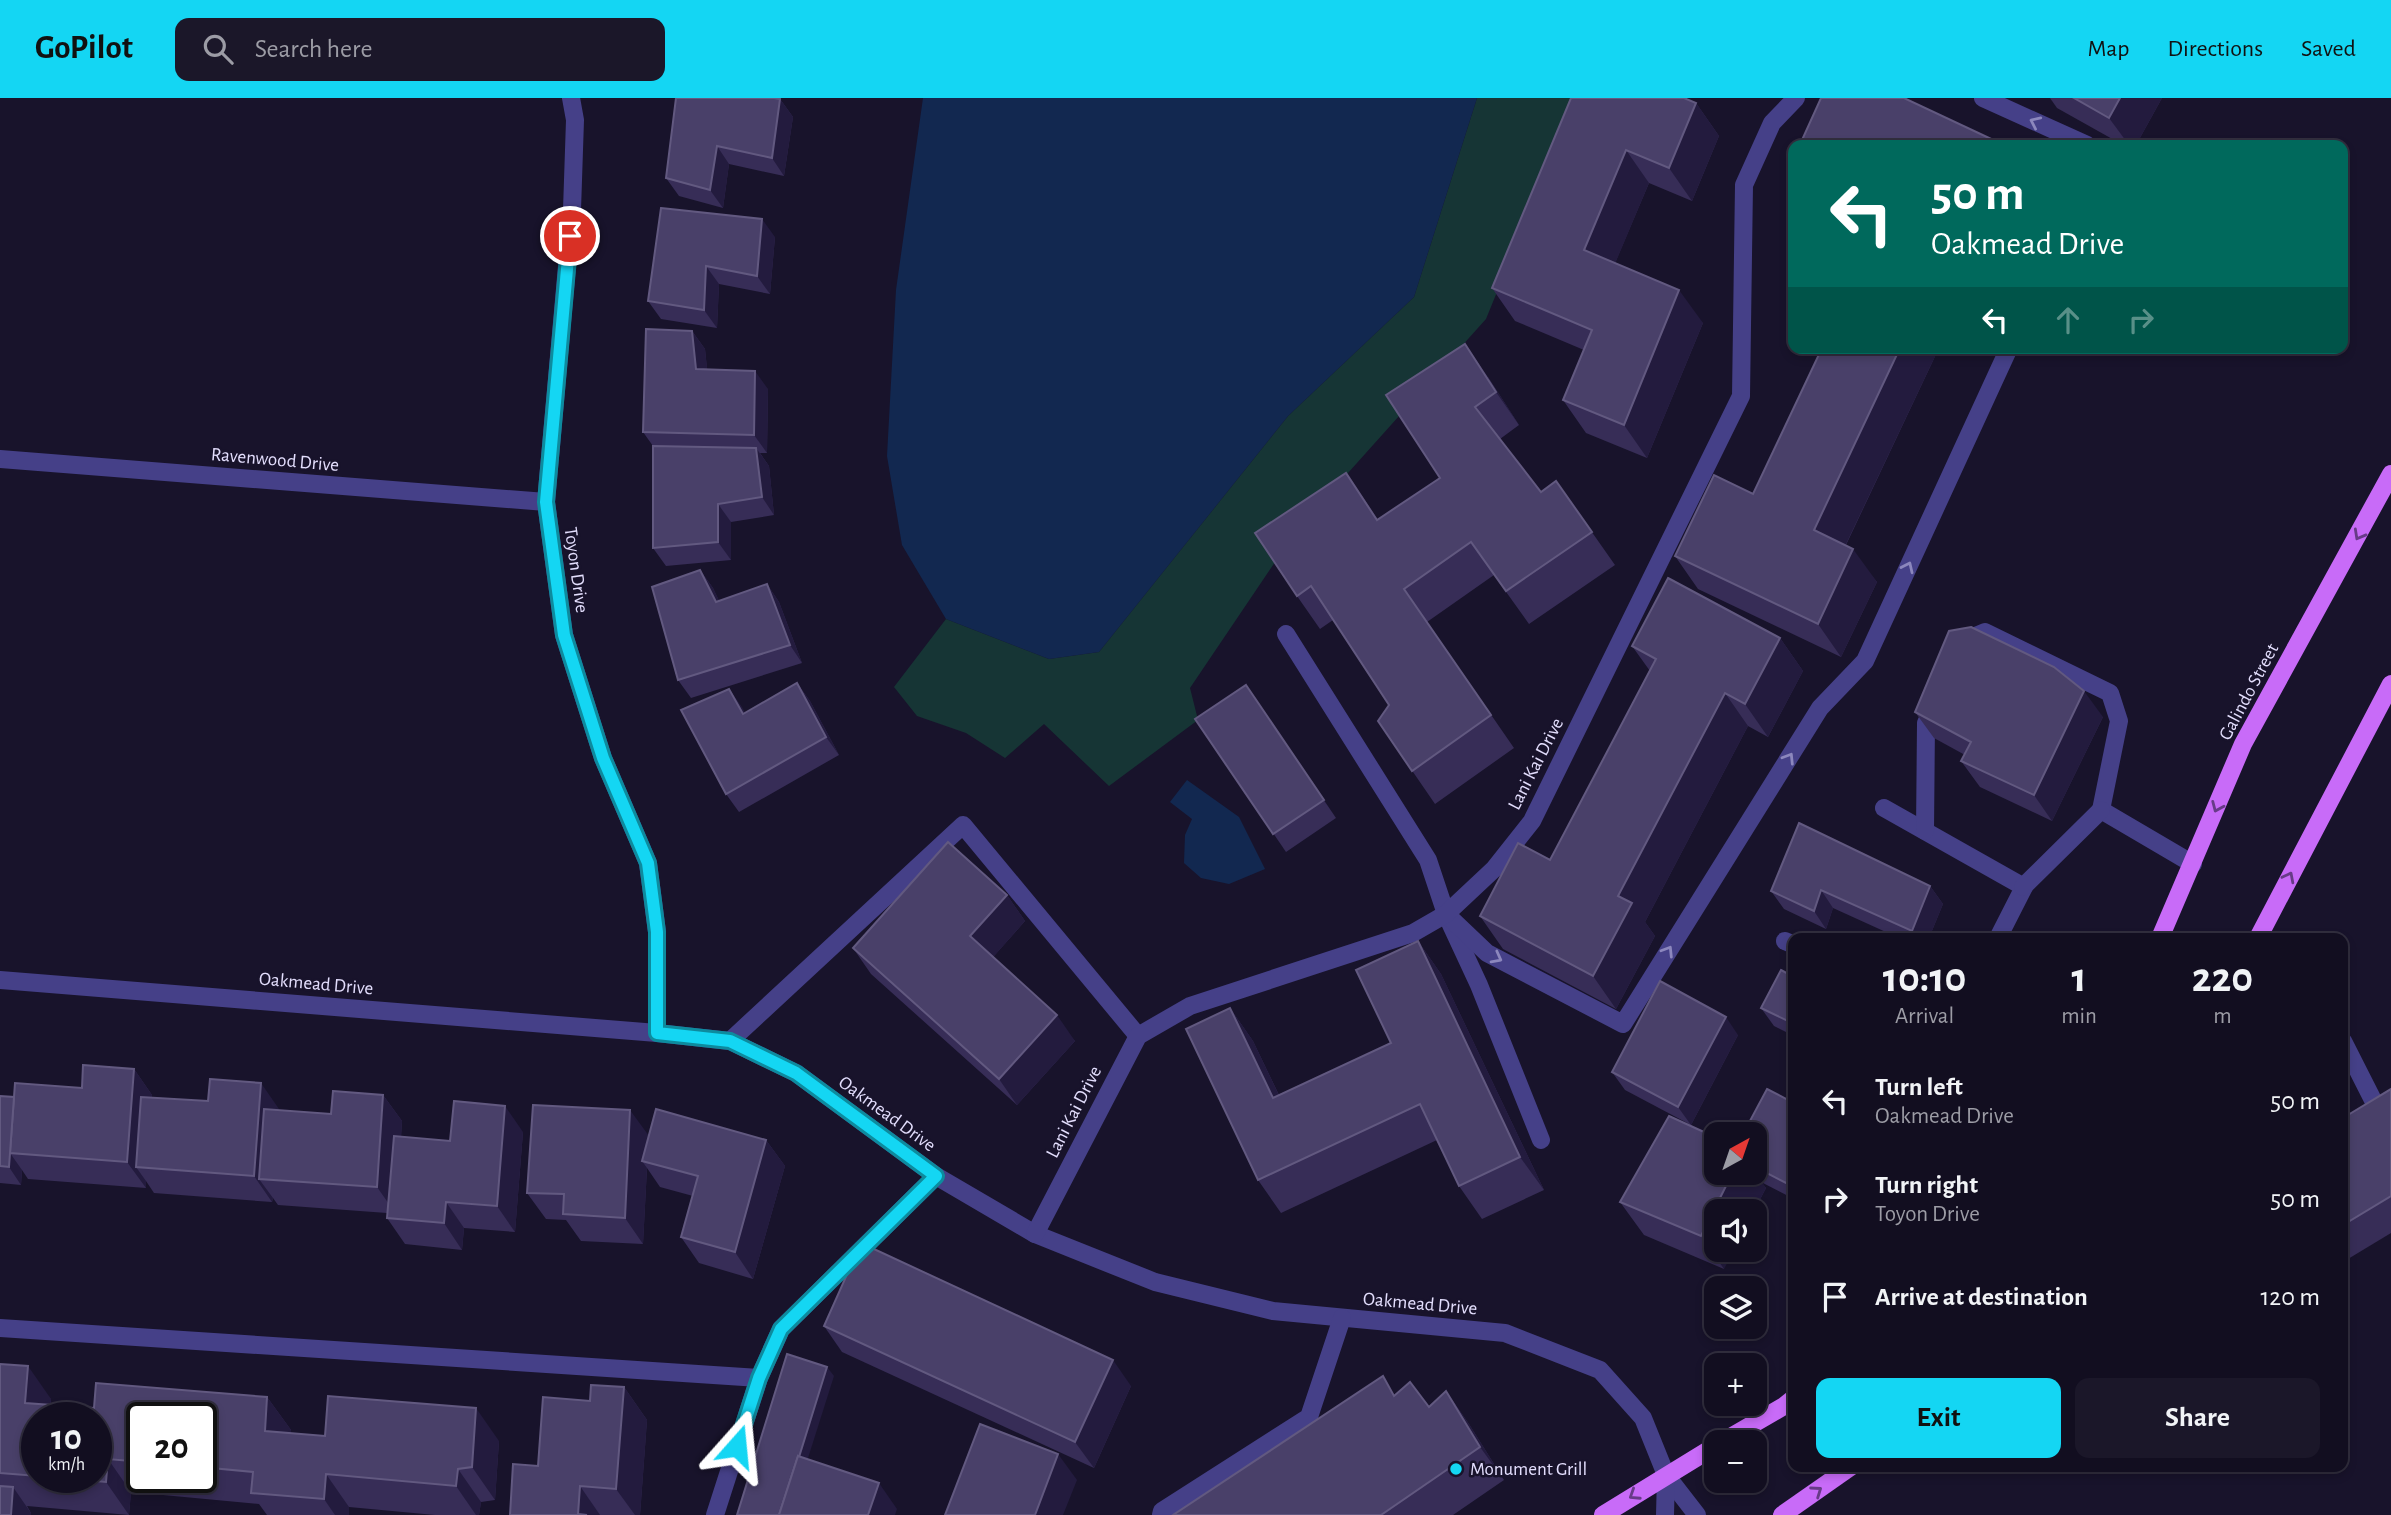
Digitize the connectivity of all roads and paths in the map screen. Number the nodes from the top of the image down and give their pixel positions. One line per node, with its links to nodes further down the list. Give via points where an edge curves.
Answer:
1 (571, 98): 9 (street, Toyon Drive, via 575,120 572,210)
2 (1796, 98): 19 (street, Lani Kai Drive, via 1772,123 1744,185 1741,396 1532,821 1494,869)
3 (1983, 98): 4 (street, one-way to 3)
4 (2076, 140)
5 (2006, 354): 19 (street, one-way to 5, via 1487,954 1623,1024 1820,708 1865,661)
6 (0, 459): 9 (street, Ravenwood Drive)
7 (2391, 474): 8 (main road, Galindo Street)
8 (2386, 496): 17 (main road, Galindo Street, one-way to 17, via 2244,744)
9 (546, 502): 24 (street, Toyon Drive, via 564,635 603,758 648,863 657,932)
10 (1286, 634): 19 (street, via 1428,860)
11 (1954, 663): 15 (street, via 1966,640 1985,632 2110,693 2119,721)
12 (2391, 684): 22 (main road, one-way to 12)
13 (1943, 687): 16 (street, via 1926,723)
14 (1884, 808): 16 (street)
15 (2101, 810): 17 (street); 18 (street)
16 (1925, 831): 18 (street)
17 (2193, 864): 21 (main road, Galindo Street)
18 (2023, 887): 20 (street)
19 (1446, 914): 25 (street, Lani Kai Drive, via 1413,933 1190,1006); 29 (street)
20 (2000, 933)
21 (2162, 933)
22 (2261, 933)
23 (0, 980): 24 (street, Oakmead Drive)
24 (657, 1033): 26 (street, Oakmead Drive)
25 (1138, 1036): 26 (street, via 963,825); 31 (street, Lani Kai Drive)
26 (730, 1041): 30 (street, Oakmead Drive, via 796,1073)
27 (2348, 1051): 28 (street)
28 (2378, 1110)
29 (1541, 1140)
30 (936, 1176): 31 (street, Oakmead Drive); 34 (street, via 781,1329)
31 (1035, 1234): 32 (street, Oakmead Drive, via 1155,1282 1273,1311)
32 (1342, 1318): 39 (street, Oakmead Drive, via 1505,1333 1600,1370 1643,1418); 41 (street, via 1309,1417)
33 (0, 1328): 34 (street)
34 (759, 1378): 40 (street)
35 (1788, 1403): 36 (main road)
36 (1742, 1430)
37 (1704, 1453): 39 (main road)
38 (1843, 1472): 45 (main road, one-way to 38)
39 (1666, 1475): 42 (main road, one-way to 42); 43 (street); 44 (street)
40 (715, 1515)
41 (1161, 1515)
42 (1603, 1515)
43 (1665, 1515)
44 (1697, 1515)
45 (1782, 1515)

